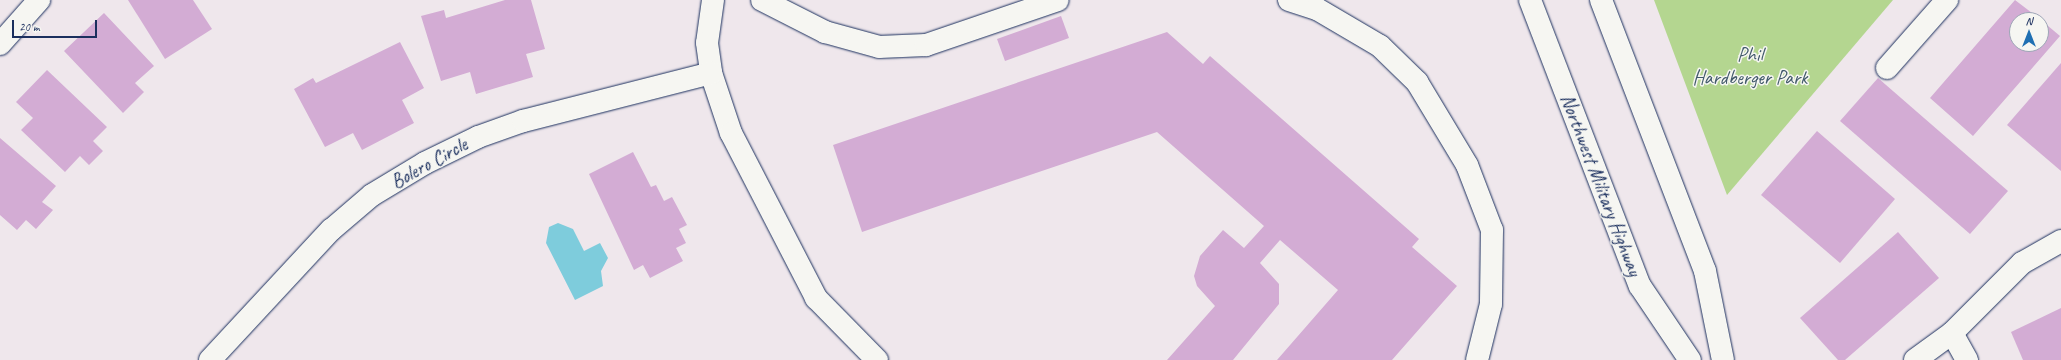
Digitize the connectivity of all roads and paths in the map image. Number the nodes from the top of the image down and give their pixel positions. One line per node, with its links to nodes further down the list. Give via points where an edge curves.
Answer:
1 (39, 0): 9 (main road)
2 (713, 0): 11 (main road, via 707,43)
3 (762, 0): 4 (main road, via 825,32 879,47 926,45)
4 (1058, 0)
5 (1289, 0): 16 (main road, via 1317,9 1380,46 1417,82 1467,164 1492,230 1492,304)
6 (1530, 0): 17 (main road, Northwest Military Highway, via 1640,286)
7 (1601, 0): 18 (main road, via 1705,271)
8 (1946, 0): 10 (main road)
9 (0, 44)
10 (1887, 68)
11 (711, 73): 14 (main road, Bolero Circle, via 523,120 478,137 425,163 372,195 332,230); 15 (main road, via 731,133 816,298)
12 (2061, 242): 13 (main road, via 2022,263)
13 (1952, 333): 19 (main road); 20 (main road)
14 (210, 360)
15 (877, 360)
16 (1477, 360)
17 (1690, 360)
18 (1723, 360)
19 (1915, 360)
20 (1967, 360)

